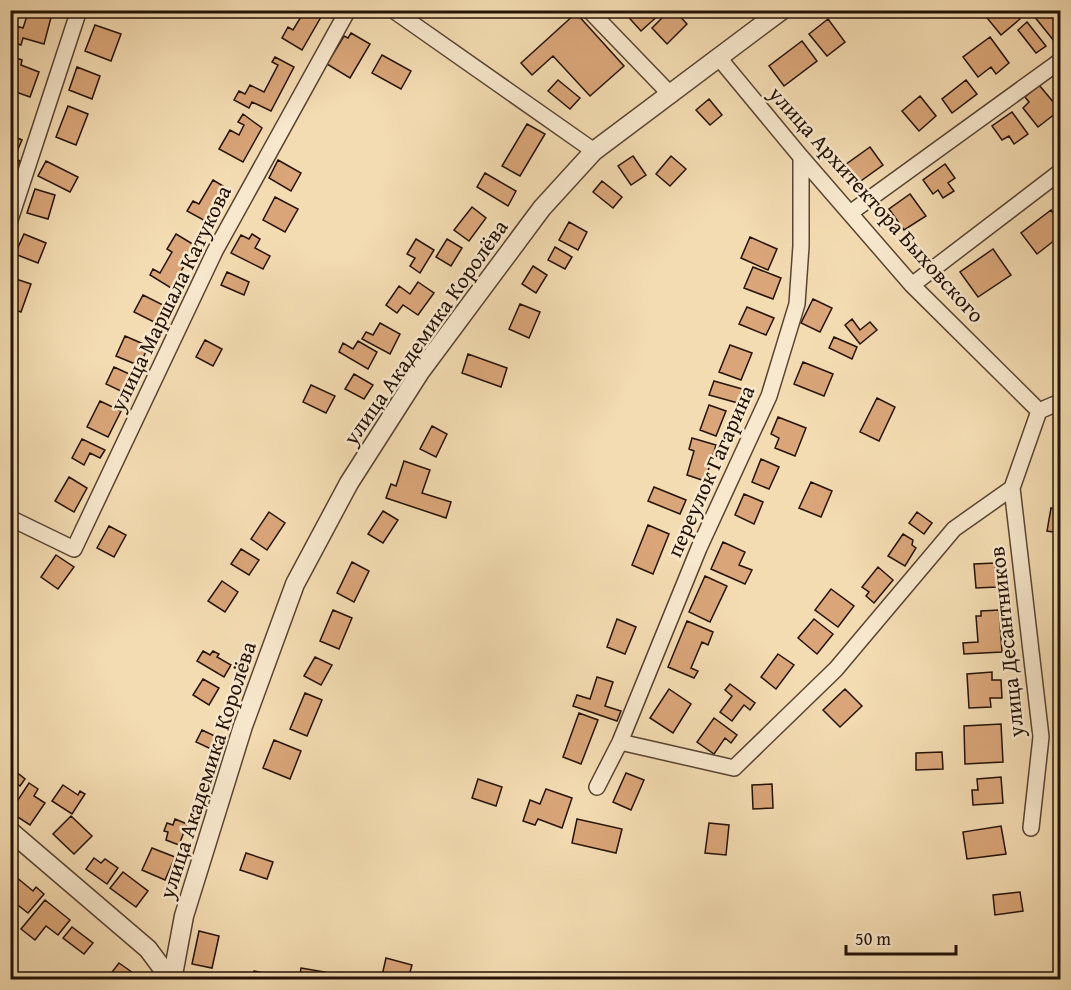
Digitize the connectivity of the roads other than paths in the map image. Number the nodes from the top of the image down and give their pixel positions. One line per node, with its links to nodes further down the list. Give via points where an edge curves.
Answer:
1 (79, 10): 13 (street)
2 (348, 10): 18 (street, улица Маршала Катукова, via 214,251 74,549)
3 (393, 10): 9 (street)
4 (589, 10): 8 (street)
5 (782, 10): 6 (street, улица Академика Королёва)
6 (719, 58): 8 (street, улица Академика Королёва); 10 (street, улица Архитектора Быховского)
7 (1060, 61): 12 (street)
8 (671, 95): 9 (street, улица Академика Королёва)
9 (594, 151): 23 (street, улица Академика Королёва, via 542,208 420,372 349,483 295,584 243,726 184,916)
10 (801, 157): 12 (street, улица Архитектора Быховского); 19 (street, переулок Гагарина, via 797,304 772,386 699,548)
11 (1060, 172): 14 (street)
12 (850, 213): 14 (street, улица Архитектора Быховского)
13 (10, 219)
14 (912, 285): 16 (street, улица Архитектора Быховского)
15 (1060, 402): 16 (street)
16 (1039, 411): 17 (street)
17 (1012, 488): 19 (street, via 954,530 836,669 734,768); 21 (street, улица Десантников, via 1041,737)
18 (10, 518)
19 (621, 742): 20 (street, переулок Гагарина)
20 (597, 787)
21 (1031, 828)
22 (10, 831): 23 (street, via 148,950)
23 (171, 980)

